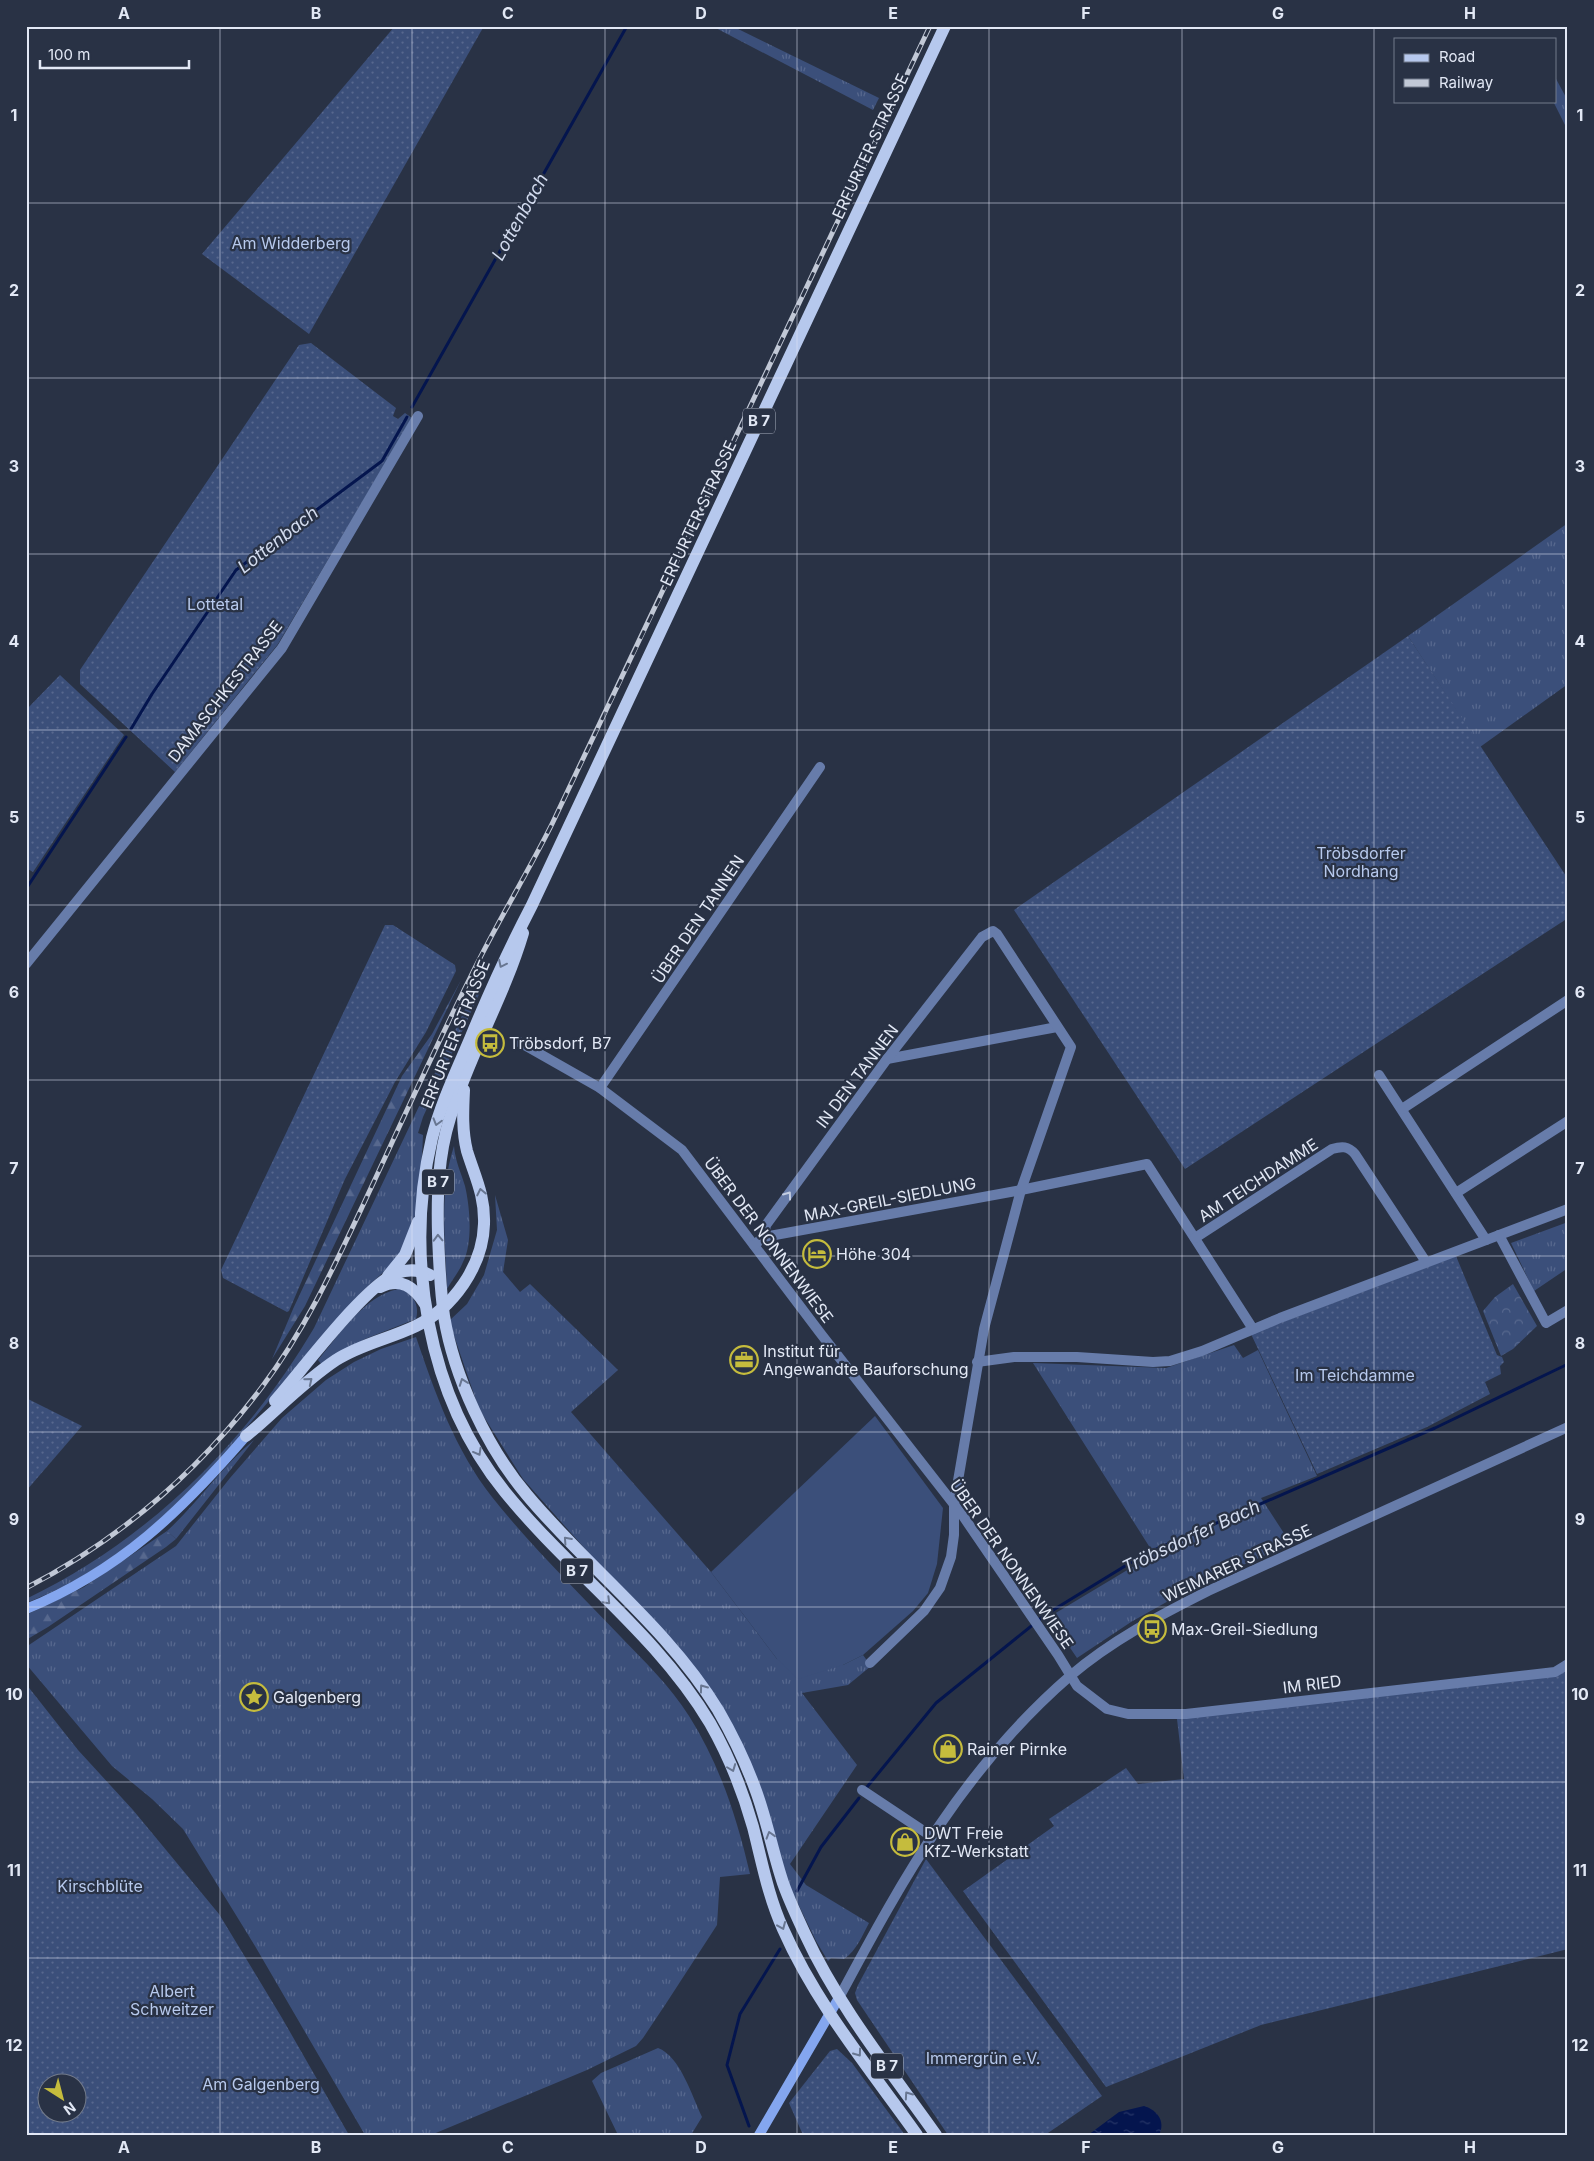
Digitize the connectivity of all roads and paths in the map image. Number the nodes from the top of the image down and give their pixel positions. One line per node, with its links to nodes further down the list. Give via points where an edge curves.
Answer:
1 (945, 26): 4 (main road, ERFURTER STRASSE / B 7)
2 (418, 416): 5 (street, DAMASCHKESTRASSE, via 282,648)
3 (820, 767): 12 (street, ÜBER DEN TANNEN)
4 (532, 905): 11 (main road, ERFURTER STRASSE / B 7, via 512,970); 19 (main road, ERFURTER STRASSE / B 7, one-way to 19, via 498,972 449,1085 432,1140)
5 (26, 964)
6 (1568, 1000): 13 (street)
7 (1057, 1027): 9 (street); 9 (street, IN DEN TANNEN, via 1003,942 992,931 982,938); 16 (street, via 1071,1047)
8 (519, 1042): 12 (street, ÜBER DER NONNENWIESE)
9 (887, 1059): 21 (street, IN DEN TANNEN, one-way to 9, via 766,1225)
10 (1379, 1074): 13 (street)
11 (464, 1080): 27 (main road, B 7, one-way to 11, via 437,1197 440,1164 450,1116); 34 (main road, B 7, one-way to 11, via 334,1361 432,1316 448,1303 470,1273 481,1245 484,1207 482,1189 464,1137)
12 (600, 1088): 24 (street, ÜBER DER NONNENWIESE, via 682,1150)
13 (1402, 1109): 17 (street)
14 (1568, 1121): 17 (street)
15 (1146, 1164): 16 (street, MAX-GREIL-SIEDLUNG); 22 (street, AM TEICHDAMME)
16 (1021, 1190): 21 (street, MAX-GREIL-SIEDLUNG); 32 (street)
17 (1456, 1193): 23 (street)
18 (1568, 1209): 20 (street)
19 (421, 1212): 26 (main road, B 7); 28 (main road, via 405,1255)
20 (1499, 1235): 23 (street); 30 (street, via 1546,1323)
21 (764, 1236): 24 (street, IN DEN TANNEN)
22 (1195, 1238): 25 (street, AM TEICHDAMME, via 1340,1146 1356,1154); 31 (street, AM TEICHDAMME)
23 (1486, 1240): 25 (street)
24 (754, 1245): 35 (street, ÜBER DER NONNENWIESE)
25 (1426, 1262): 31 (street)
26 (422, 1272): 27 (main road, via 431,1276); 28 (main road, via 396,1273); 29 (main road, B 7)
27 (440, 1287): 42 (main road, B 7, one-way to 27, via 806,1936 783,1882 756,1790 726,1724 681,1658 524,1492 491,1442 476,1417 462,1379 445,1320)
28 (374, 1290): 29 (main road, via 397,1282 408,1285); 34 (main road)
29 (427, 1306): 43 (main road, B 7, one-way to 43, via 432,1343 443,1377 480,1457 504,1491 671,1668 710,1724 744,1799 765,1880 782,1928)
30 (1568, 1310)
31 (1253, 1329): 32 (street, via 1170,1361 1021,1357)
32 (977, 1362): 35 (street)
33 (1568, 1427): 39 (street, WEIMARER STRASSE, via 1208,1591 1114,1644)
34 (246, 1436): 36 (street, via 164,1524 131,1550 78,1584)
35 (954, 1504): 37 (street, via 951,1557 940,1588 924,1611); 39 (street, ÜBER DER NONNENWIESE)
36 (26, 1609)
37 (870, 1662)
38 (1568, 1664): 39 (street, IM RIED, via 1555,1672 1186,1714 1128,1714 1106,1709 1077,1686)
39 (1071, 1676): 41 (street, WEIMARER STRASSE, via 1000,1744)
40 (862, 1790): 41 (street)
41 (931, 1836): 42 (street, WEIMARER STRASSE)
42 (840, 1996): 43 (street); 46 (main road, B 7, one-way to 42)
43 (830, 2013): 44 (street); 45 (main road, B 7, one-way to 45)
44 (759, 2135)
45 (917, 2135)
46 (936, 2135)

